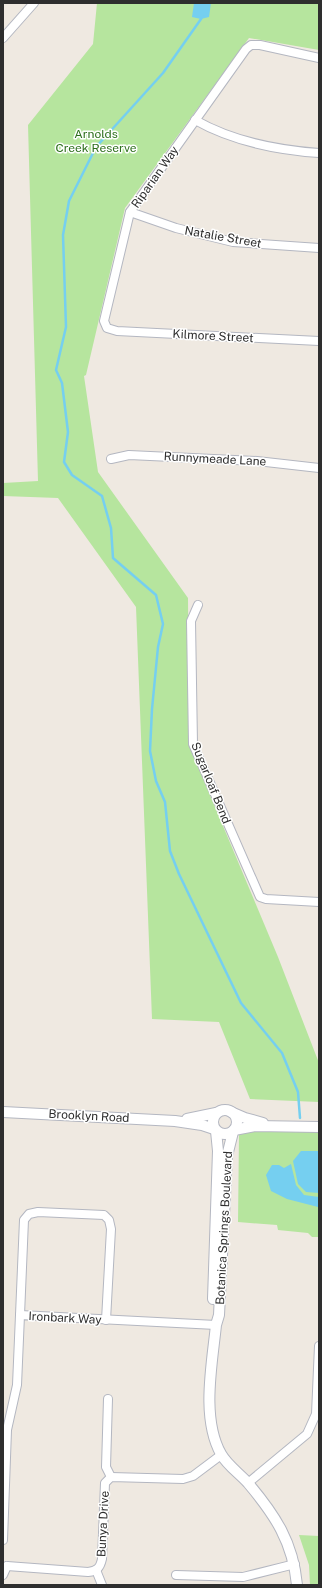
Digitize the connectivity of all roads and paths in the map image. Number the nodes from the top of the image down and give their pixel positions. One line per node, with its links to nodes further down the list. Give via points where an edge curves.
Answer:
1 (34, 3): 2 (street)
2 (3, 38)
3 (319, 58): 4 (street, Riparian Way, via 251,45)
4 (195, 120): 5 (street, via 210,129 271,147); 6 (street, Riparian Way)
5 (319, 154)
6 (130, 212): 7 (street, Natalie Street, via 176,228 233,242); 8 (street, Riparian Way, via 105,315)
7 (319, 248)
8 (106, 328): 9 (street, Kilmore Street, via 118,331)
9 (319, 341)
10 (111, 459): 11 (street, Runnymeade Lane, via 129,455 249,460)
11 (319, 468)
12 (198, 605): 13 (street, Sugarloaf Bend, via 191,620 193,744 260,896 266,899)
13 (319, 902)
14 (230, 1111): 16 (street); 18 (street); 21 (street, via 237,1120)
15 (3, 1112): 17 (street, Brooklyn Road)
16 (216, 1113): 17 (street, Brooklyn Road); 20 (street, via 213,1119)
17 (175, 1121): 20 (street, Brooklyn Road, via 202,1125)
18 (275, 1126): 19 (street); 21 (street, via 245,1127)
19 (319, 1127)
20 (215, 1130): 21 (street, via 222,1134); 24 (street, Botanica Springs Boulevard, via 218,1146 213,1314)
21 (234, 1131): 24 (street, Botanica Springs Boulevard, via 227,1156 219,1315)
22 (20, 1315): 23 (street, Ironbark Way); 23 (street, via 24,1220 29,1214 38,1212 104,1215 111,1229); 30 (street, Ironbark Way, via 17,1385 7,1430)
23 (106, 1320): 24 (street, Ironbark Way)
24 (216, 1325): 27 (street, Botanica Springs Boulevard, via 210,1406 211,1423)
25 (319, 1346): 29 (street, via 316,1414 307,1434)
26 (108, 1399): 28 (street, via 106,1467)
27 (221, 1455): 28 (street, Bunya Drive, via 193,1476 183,1480); 29 (street, Botanica Springs Boulevard)
28 (111, 1477): 33 (street, Bunya Drive, via 105,1483 102,1559)
29 (248, 1483): 32 (street, Botanica Springs Boulevard, via 275,1518 288,1541)
30 (3, 1540)
31 (5, 1563): 33 (street, Bunya Drive, via 88,1572); 34 (street)
32 (295, 1564): 35 (street, via 243,1578); 37 (street, Botanica Springs Boulevard)
33 (96, 1570): 36 (street, Bunya Drive)
34 (3, 1575)
35 (176, 1575)
36 (102, 1585)
37 (297, 1585)

